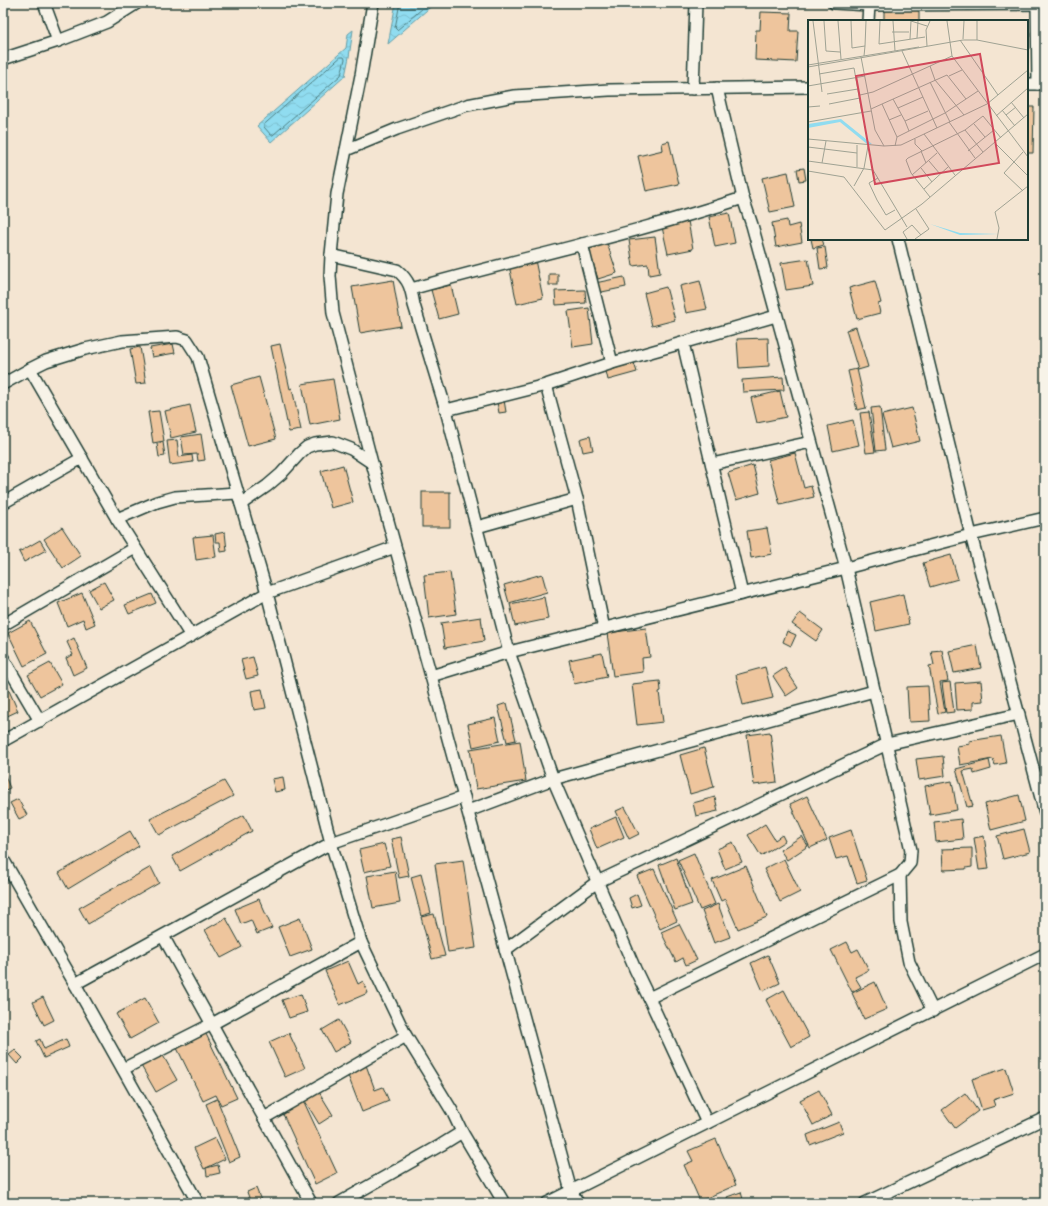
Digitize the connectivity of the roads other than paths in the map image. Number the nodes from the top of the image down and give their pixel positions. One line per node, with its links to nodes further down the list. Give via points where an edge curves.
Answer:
1 (44, 3): 10 (street)
2 (137, 3): 10 (street, via 107,22)
3 (373, 3): 16 (street)
4 (696, 3): 15 (street)
5 (834, 3): 7 (street)
6 (1040, 3): 8 (street); 12 (street)
7 (869, 4): 8 (street); 9 (street)
8 (928, 4)
9 (868, 20)
10 (58, 41): 11 (street)
11 (3, 58)
12 (1037, 84)
13 (808, 87): 14 (street)
14 (717, 88): 15 (street); 17 (street)
15 (693, 89): 16 (street, via 609,90 514,96 468,105)
16 (346, 150): 20 (street, via 337,194)
17 (743, 198): 19 (street); 22 (street)
18 (898, 240): 39 (street)
19 (582, 244): 21 (street); 24 (street)
20 (331, 255): 21 (street, via 397,270 405,277); 31 (street, via 333,313)
21 (411, 289): 28 (street)
22 (776, 316): 23 (street); 29 (street)
23 (683, 342): 24 (street); 32 (street)
24 (612, 363): 27 (street)
25 (30, 369): 26 (street); 30 (street); 33 (street, via 46,361 85,349 122,341 177,337 187,340 198,357)
26 (3, 384)
27 (546, 385): 28 (street); 34 (street)
28 (446, 410): 38 (street)
29 (811, 442): 32 (street); 42 (street)
30 (82, 458): 35 (street); 36 (street)
31 (372, 463): 33 (street, via 351,449 333,442 315,444 300,453 282,474 267,486); 40 (street)
32 (712, 464): 44 (street)
33 (239, 498): 36 (street, via 175,497); 43 (street)
34 (577, 499): 38 (street); 46 (street)
35 (3, 503)
36 (117, 518): 41 (street)
37 (1045, 518): 39 (street)
38 (477, 527): 48 (street)
39 (971, 535): 42 (street); 52 (street)
40 (395, 546): 43 (street); 50 (street)
41 (135, 548): 45 (street); 47 (street)
42 (846, 568): 44 (street); 51 (street)
43 (266, 594): 47 (street); 60 (street)
44 (742, 594): 46 (street)
45 (3, 625)
46 (604, 629): 48 (street)
47 (191, 636): 53 (street)
48 (509, 652): 50 (street); 56 (street)
49 (3, 658): 53 (street)
50 (431, 676): 57 (street)
51 (874, 690): 55 (street); 56 (street)
52 (1018, 714): 55 (street); 59 (street)
53 (40, 721): 54 (street)
54 (3, 741)
55 (887, 744): 62 (street, via 911,850 910,863); 63 (street)
56 (553, 779): 58 (street); 63 (street)
57 (464, 797): 58 (street); 60 (street)
58 (468, 811): 66 (street)
59 (1045, 813)
60 (331, 843): 64 (street); 65 (street)
61 (3, 859): 68 (street)
62 (900, 875): 69 (street); 70 (street, via 901,922 909,962)
63 (597, 882): 66 (street); 69 (street)
64 (162, 936): 68 (street); 71 (street)
65 (361, 942): 71 (street); 72 (street)
66 (505, 950): 78 (street)
67 (1045, 954): 70 (street)
68 (75, 984): 73 (street)
69 (650, 998): 76 (street)
70 (933, 1011): 76 (street)
71 (212, 1024): 73 (street); 74 (street)
72 (406, 1036): 74 (street); 77 (street)
73 (123, 1069): 79 (street)
74 (264, 1118): 80 (street)
75 (1045, 1118): 85 (street)
76 (707, 1123): 78 (street)
77 (462, 1132): 81 (street); 82 (street)
78 (571, 1192): 83 (street); 84 (street)
79 (194, 1202)
80 (311, 1203)
81 (339, 1203)
82 (504, 1203)
83 (547, 1203)
84 (578, 1203)
85 (865, 1203)

